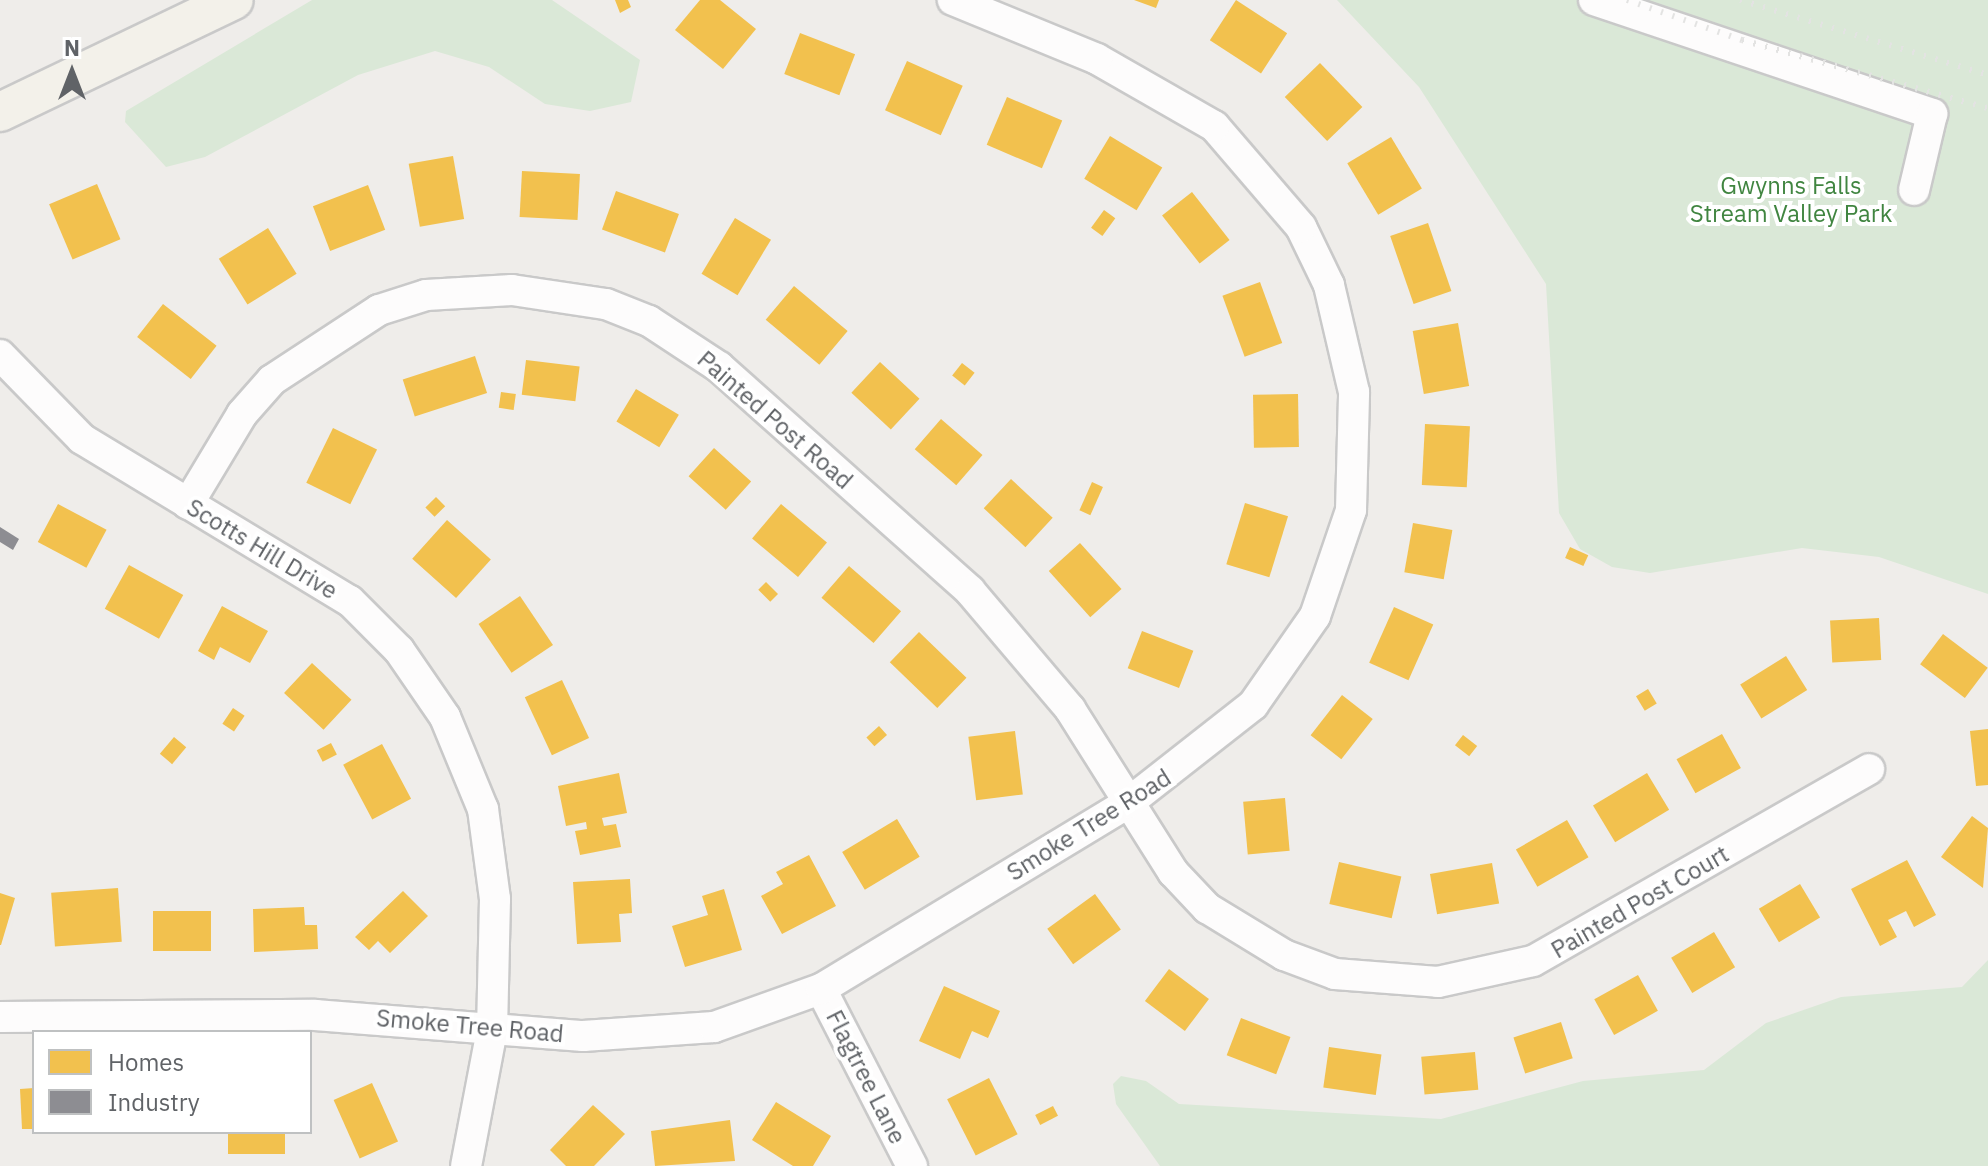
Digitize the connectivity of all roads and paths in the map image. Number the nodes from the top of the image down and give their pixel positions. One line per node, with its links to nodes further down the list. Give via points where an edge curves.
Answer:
1 (234, 0): 4 (main road)
2 (953, 0): 9 (street, Smoke Tree Road, via 1155,87 1214,126 1301,227 1346,334 1355,418 1351,510 1315,616 1253,705)
3 (1594, 0): 5 (street, via 1932,114)
4 (0, 112)
5 (1914, 190)
6 (0, 355): 7 (street, Scotts Hill Drive, via 82,439)
7 (188, 504): 9 (street, Painted Post Road, via 242,414 272,380 379,310 473,290 606,304 649,321 719,367 970,591 1070,709); 12 (street, Scotts Hill Drive, via 350,601 399,650 445,717 469,766 491,853)
8 (1869, 769): 9 (street, Painted Post Court, via 1571,944 1488,975 1438,982 1335,974 1243,933 1173,872)
9 (1128, 803): 10 (street, Smoke Tree Road)
10 (821, 989): 12 (street, Smoke Tree Road, via 714,1027 655,1036); 14 (street, Flagtree Lane)
11 (0, 1017): 12 (street, Smoke Tree Road, via 315,1015)
12 (492, 1030): 13 (street, Scotts Hill Drive)
13 (466, 1166)
14 (912, 1166)

